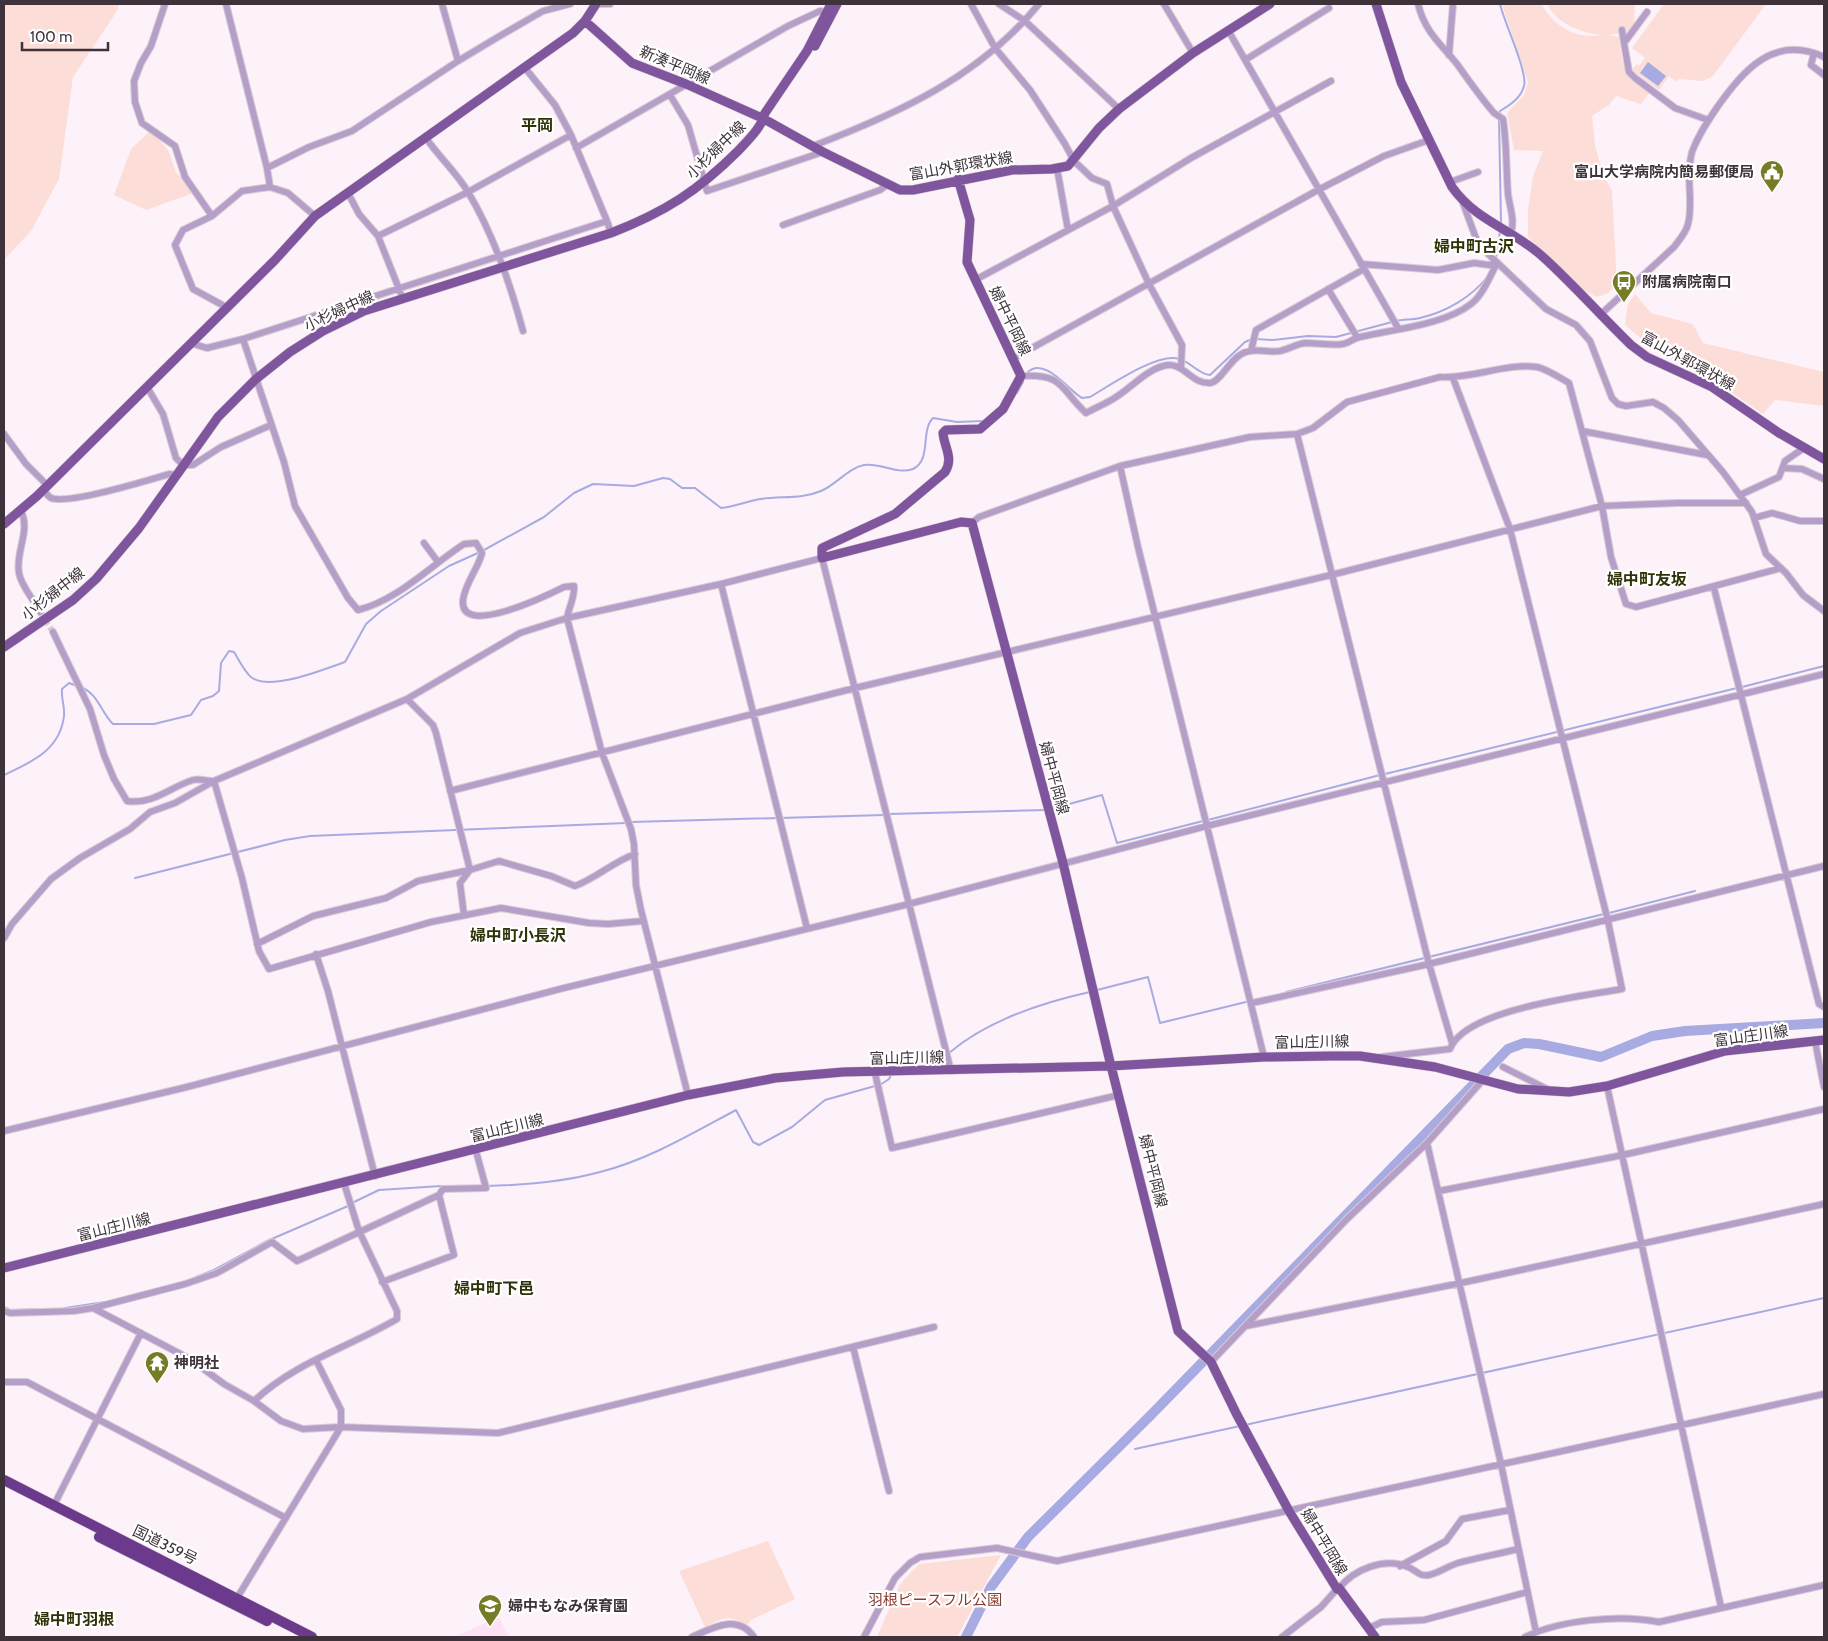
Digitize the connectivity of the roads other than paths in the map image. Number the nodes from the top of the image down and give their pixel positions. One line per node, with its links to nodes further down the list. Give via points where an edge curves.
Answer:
1 (165, 4): 61 (street, via 151,46 134,80 135,102 142,123 175,146 185,177)
2 (226, 4): 48 (street)
3 (442, 4): 31 (street)
4 (570, 4): 31 (street, via 543,11)
5 (596, 4): 20 (main road)
6 (600, 4): 7 (street)
7 (610, 4)
8 (837, 4): 39 (main road, via 794,81 771,116)
9 (971, 4): 25 (street)
10 (999, 4): 21 (street)
11 (1039, 4): 21 (street)
12 (1164, 4): 26 (street)
13 (1270, 4): 22 (main road)
14 (1376, 4): 43 (main road, 富山外郭環状線, via 1401,82)
15 (1418, 4): 28 (street, via 1427,28)
16 (1453, 4): 28 (street)
17 (829, 8): 35 (street, via 788,26); 39 (main road, via 807,51)
18 (1329, 8): 30 (street)
19 (1647, 12): 24 (street)
20 (585, 21): 32 (main road); 35 (main road, 新湊平岡線, via 632,63)
21 (1025, 21): 25 (street); 37 (street)
22 (1228, 30): 26 (main road); 30 (street)
23 (1622, 30): 24 (street)
24 (1624, 43): 40 (street, via 1629,72 1635,78 1676,108)
25 (995, 48): 44 (street, via 917,102); 47 (street, via 1030,90)
26 (1193, 53): 37 (main road)
27 (1814, 53): 29 (street); 33 (street, via 1811,65); 40 (street, via 1784,51 1756,62 1734,84)
28 (1449, 55): 67 (street, via 1502,119 1508,198 1513,217)
29 (1824, 57)
30 (1245, 60): 38 (street)
31 (458, 61): 48 (street, via 352,131)
32 (525, 68): 41 (street, via 555,105); 42 (main road)
33 (1824, 75)
34 (1331, 81): 38 (street)
35 (686, 84): 36 (street); 39 (main road, 新湊平岡線)
36 (670, 95): 45 (street); 53 (street, via 688,125)
37 (1119, 109): 47 (main road, via 1099,128)
38 (1275, 113): 56 (street); 60 (street, via 1191,158)
39 (764, 119): 44 (main road, 富山外郭環状線); 53 (main road, 小杉婦中線, via 747,142)
40 (1708, 120): 79 (street, via 1691,156 1690,210 1683,235)
41 (571, 135): 45 (street); 57 (street)
42 (426, 138): 57 (street); 58 (main road)
43 (1429, 140): 52 (main road, 富山外郭環状線); 56 (street, via 1384,156)
44 (813, 146): 46 (main road, 富山外郭環状線)
45 (576, 148): 63 (street)
46 (823, 152): 53 (street, via 707,191); 54 (main road, 富山外郭環状線)
47 (1074, 161): 49 (main road, 富山外郭環状線); 60 (street, via 1092,178 1107,184)
48 (267, 168): 55 (street)
49 (1057, 168): 51 (main road, 富山外郭環状線, via 1012,170); 65 (street)
50 (1478, 172): 52 (street)
51 (958, 180): 54 (main road, 富山外郭環状線, via 913,190 900,190); 73 (main road, 婦中平岡線, via 970,220 967,262)
52 (1450, 182): 59 (main road, 富山外郭環状線)
53 (703, 184): 66 (main road, 小杉婦中線, via 671,207)
54 (888, 184): 64 (street, via 880,190)
55 (270, 187): 61 (street, via 242,191); 62 (street, via 288,193)
56 (1318, 190): 71 (street); 74 (street)
57 (468, 192): 68 (street); 69 (street)
58 (348, 193): 62 (main road); 68 (street, via 359,214)
59 (1463, 203): 67 (main road, 富山外郭環状線); 70 (street, via 1476,241)
60 (1114, 206): 65 (street); 74 (street)
61 (212, 216): 78 (street, via 183,230 174,245 193,289)
62 (316, 216): 78 (main road)
63 (607, 221): 66 (street); 69 (street)
64 (783, 225)
65 (1068, 230): 73 (street)
66 (611, 233): 72 (main road, 小杉婦中線)
67 (1511, 233): 79 (main road, 富山外郭環状線, via 1543,256)
68 (378, 236): 75 (street)
69 (500, 256): 72 (street); 75 (street)
70 (1497, 262): 71 (street, via 1438,270); 80 (street, via 1484,288 1466,308 1432,322); 97 (street, via 1546,309 1576,325 1590,341 1612,398 1618,404 1653,402 1664,408)
71 (1362, 266): 76 (street); 80 (street)
72 (504, 267): 77 (main road, 小杉婦中線); 81 (street)
73 (975, 280): 86 (main road, 婦中平岡線)
74 (1149, 284): 86 (street); 87 (street, via 1182,346)
75 (398, 288): 77 (street); 83 (street)
76 (1328, 289): 82 (street); 85 (street, via 1256,330)
77 (403, 299): 90 (main road, 小杉婦中線, via 323,331)
78 (226, 307): 84 (main road)
79 (1600, 315): 96 (main road, 富山外郭環状線, via 1647,357 1712,387)
80 (1398, 328): 82 (street)
81 (523, 331)
82 (1357, 337): 85 (street, via 1346,344 1308,343 1279,351)
83 (243, 339): 84 (street, via 207,348); 90 (street)
84 (190, 343): 91 (main road)
85 (1251, 351): 87 (street, via 1233,359 1211,383 1190,378)
86 (1014, 358): 88 (main road, 婦中平岡線)
87 (1181, 368): 88 (street, via 1174,364 1154,370 1113,399 1086,413 1064,386 1054,380 1034,375)
88 (1021, 376): 115 (main road, 婦中平岡線, via 1003,409 988,423 980,428 946,430 943,433 949,454 945,472 895,514 822,548)
89 (1453, 378): 93 (street, via 1502,368 1539,368 1569,383); 95 (street, via 1440,377 1347,402 1313,428); 113 (street)
90 (256, 379): 92 (street); 99 (main road, 小杉婦中線, via 218,417)
91 (147, 387): 99 (street, via 163,414 176,458); 104 (main road)
92 (271, 426): 99 (street, via 221,448 193,465); 116 (street, via 295,506 358,610 391,595)
93 (1582, 432): 97 (street); 107 (street)
94 (4, 434): 104 (street)
95 (1297, 434): 100 (street, via 1250,437); 118 (street)
96 (1804, 448): 98 (main road, 富山外郭環状線); 101 (street, via 1785,461)
97 (1707, 455): 105 (street)
98 (1824, 459)
99 (183, 464): 102 (main road, 小杉婦中線)
100 (1120, 466): 111 (street, via 979,517); 123 (street)
101 (1783, 468): 103 (street, via 1802,469); 105 (street, via 1779,476)
102 (176, 475): 104 (street, via 62,500 50,498); 126 (main road, 小杉婦中線, via 140,528 96,579 73,600)
103 (1824, 479)
104 (45, 487): 108 (main road)
105 (1740, 495): 106 (street)
106 (1746, 503): 107 (street); 109 (street)
107 (1602, 506): 113 (street); 120 (street, via 1611,558 1626,604 1636,607)
108 (22, 511): 112 (main road); 122 (street, via 26,520 18,561 19,575)
109 (1754, 518): 110 (street, via 1772,513 1800,521); 117 (street, via 1766,554)
110 (1824, 521)
111 (972, 523): 115 (main road, via 961,522); 127 (main road, 婦中平岡線)
112 (4, 524)
113 (1510, 529): 118 (street); 133 (street)
114 (424, 543): 116 (street)
115 (822, 558): 119 (street); 129 (street)
116 (438, 562): 124 (street, via 464,544 476,543 482,553 463,602 466,612 476,617 496,614 574,586 575,594)
117 (1781, 568): 120 (street); 121 (street, via 1803,595)
118 (1331, 575): 123 (street); 136 (street)
119 (720, 584): 124 (street); 132 (street)
120 (1714, 588): 130 (street)
121 (1824, 611)
122 (40, 612)
123 (1155, 615): 127 (street); 138 (street)
124 (567, 618): 131 (street, via 520,633); 134 (street)
125 (52, 632): 135 (street, via 90,709 114,779 127,801 148,801 192,780)
126 (4, 647)
127 (1005, 652): 129 (street); 140 (main road, 婦中平岡線)
128 (1824, 674): 130 (street)
129 (855, 688): 132 (street); 144 (street)
130 (1742, 694): 133 (street); 143 (street)
131 (406, 699): 135 (street); 137 (street, via 433,725)
132 (752, 715): 134 (street); 148 (street)
133 (1563, 739): 136 (street); 147 (street)
134 (602, 753): 137 (street); 139 (street, via 625,809)
135 (214, 781): 149 (street, via 175,803 150,812 130,829 51,879); 150 (street)
136 (1385, 783): 138 (street); 152 (street)
137 (450, 791): 142 (street)
138 (1207, 826): 140 (street); 154 (street)
139 (635, 854): 142 (street, via 618,860 587,882 575,886 499,861); 146 (street, via 636,885)
140 (1063, 863): 144 (street); 161 (main road, 婦中平岡線)
141 (1824, 866): 143 (street)
142 (470, 870): 145 (street, via 460,883); 150 (street, via 418,881 386,898 313,916)
143 (1788, 875): 147 (street); 155 (street, via 1820,1004)
144 (910, 904): 148 (street); 163 (street)
145 (464, 915): 146 (street, via 501,908 608,924); 151 (street)
146 (644, 921): 153 (street)
147 (1608, 921): 152 (street); 157 (street, via 1622,989 1528,1005 1478,1024 1460,1034)
148 (807, 928): 153 (street)
149 (4, 938)
150 (257, 944): 151 (street, via 269,969)
151 (316, 954): 158 (street)
152 (1429, 964): 154 (street); 157 (street)
153 (655, 966): 158 (street); 169 (street)
154 (1252, 1003): 159 (street)
155 (1824, 1007)
156 (1820, 1041): 166 (main road, 富山庄川線, via 1725,1051); 167 (street)
157 (1452, 1043): 160 (street, via 1450,1049)
158 (342, 1046): 172 (street); 176 (street)
159 (1264, 1057): 160 (main road, 富山庄川線); 161 (main road, 富山庄川線)
160 (1374, 1057): 165 (main road, 富山庄川線, via 1435,1066)
161 (1111, 1066): 163 (main road, 富山庄川線); 170 (main road, 婦中平岡線)
162 (1503, 1067): 168 (street)
163 (951, 1071): 164 (main road, 富山庄川線)
164 (876, 1073): 169 (main road, 富山庄川線, via 843,1072 776,1078); 170 (street, via 892,1148)
165 (1482, 1080): 168 (main road, 富山庄川線, via 1518,1089); 173 (street)
166 (1607, 1086): 168 (main road, 富山庄川線); 175 (street)
167 (1824, 1087)
168 (1553, 1092)
169 (688, 1095): 174 (main road, 富山庄川線)
170 (1119, 1095): 193 (main road, 婦中平岡線, via 1178,1331)
171 (1824, 1109): 175 (street)
172 (4, 1132)
173 (1427, 1143): 178 (street); 188 (street, via 1347,1219)
174 (476, 1150): 176 (main road, 富山庄川線); 179 (street, via 486,1188 443,1189)
175 (1623, 1155): 178 (street); 182 (street)
176 (375, 1176): 177 (main road, 富山庄川線)
177 (344, 1183): 181 (street); 183 (main road, 富山庄川線)
178 (1439, 1191): 185 (street)
179 (439, 1195): 181 (street); 184 (street, via 454,1255)
180 (1824, 1204): 182 (street)
181 (359, 1231): 184 (street); 186 (street, via 297,1261 272,1242 209,1276)
182 (1642, 1243): 185 (street); 198 (street)
183 (4, 1268)
184 (382, 1282): 192 (street, via 397,1311 397,1319)
185 (1461, 1283): 188 (street); 200 (street)
186 (93, 1308): 187 (street); 190 (street)
187 (4, 1311)
188 (1246, 1326): 193 (street)
189 (934, 1327): 191 (street)
190 (141, 1333): 196 (street, via 190,1359); 197 (street)
191 (852, 1347): 199 (street, via 498,1433); 203 (street)
192 (316, 1360): 196 (street, via 272,1384); 199 (street, via 341,1410)
193 (1211, 1362): 206 (main road, 婦中平岡線)
194 (4, 1382): 197 (street, via 27,1382)
195 (1824, 1394): 198 (street)
196 (254, 1401): 199 (street, via 281,1421 303,1429)
197 (98, 1420): 204 (street); 207 (street)
198 (1681, 1426): 200 (street); 214 (street)
199 (341, 1427): 207 (street)
200 (1501, 1464): 205 (street); 206 (street)
201 (4, 1480): 204 (highway, 国道359号)
202 (4, 1486): 217 (highway, 国道359号)
203 (889, 1491)
204 (53, 1507): 213 (highway, 国道359号)
205 (1510, 1510): 208 (street); 209 (street, via 1462,1519 1446,1541)
206 (1289, 1511): 211 (main road, 婦中平岡線); 221 (street, via 1057,1561 997,1548 948,1552 915,1560 895,1578)
207 (286, 1518): 213 (street)
208 (1518, 1549): 209 (street, via 1457,1564 1430,1575 1420,1575); 212 (street)
209 (1400, 1566): 211 (street, via 1384,1563 1366,1568)
210 (1824, 1585): 214 (street)
211 (1338, 1588): 215 (main road, 婦中平岡線); 222 (street, via 1321,1607)
212 (1527, 1592): 215 (street, via 1424,1620 1382,1622); 216 (street)
213 (237, 1598): 218 (highway, 国道359号)
214 (1721, 1607): 216 (street, via 1659,1622 1648,1619 1594,1620)
215 (1369, 1628): 223 (main road, 婦中平岡線)
216 (1536, 1632): 224 (street)
217 (299, 1637)
218 (312, 1637)
219 (692, 1637): 220 (street, via 721,1624 732,1623)
220 (754, 1637)
221 (864, 1637)
222 (1282, 1637)
223 (1375, 1637)
224 (1525, 1637)

